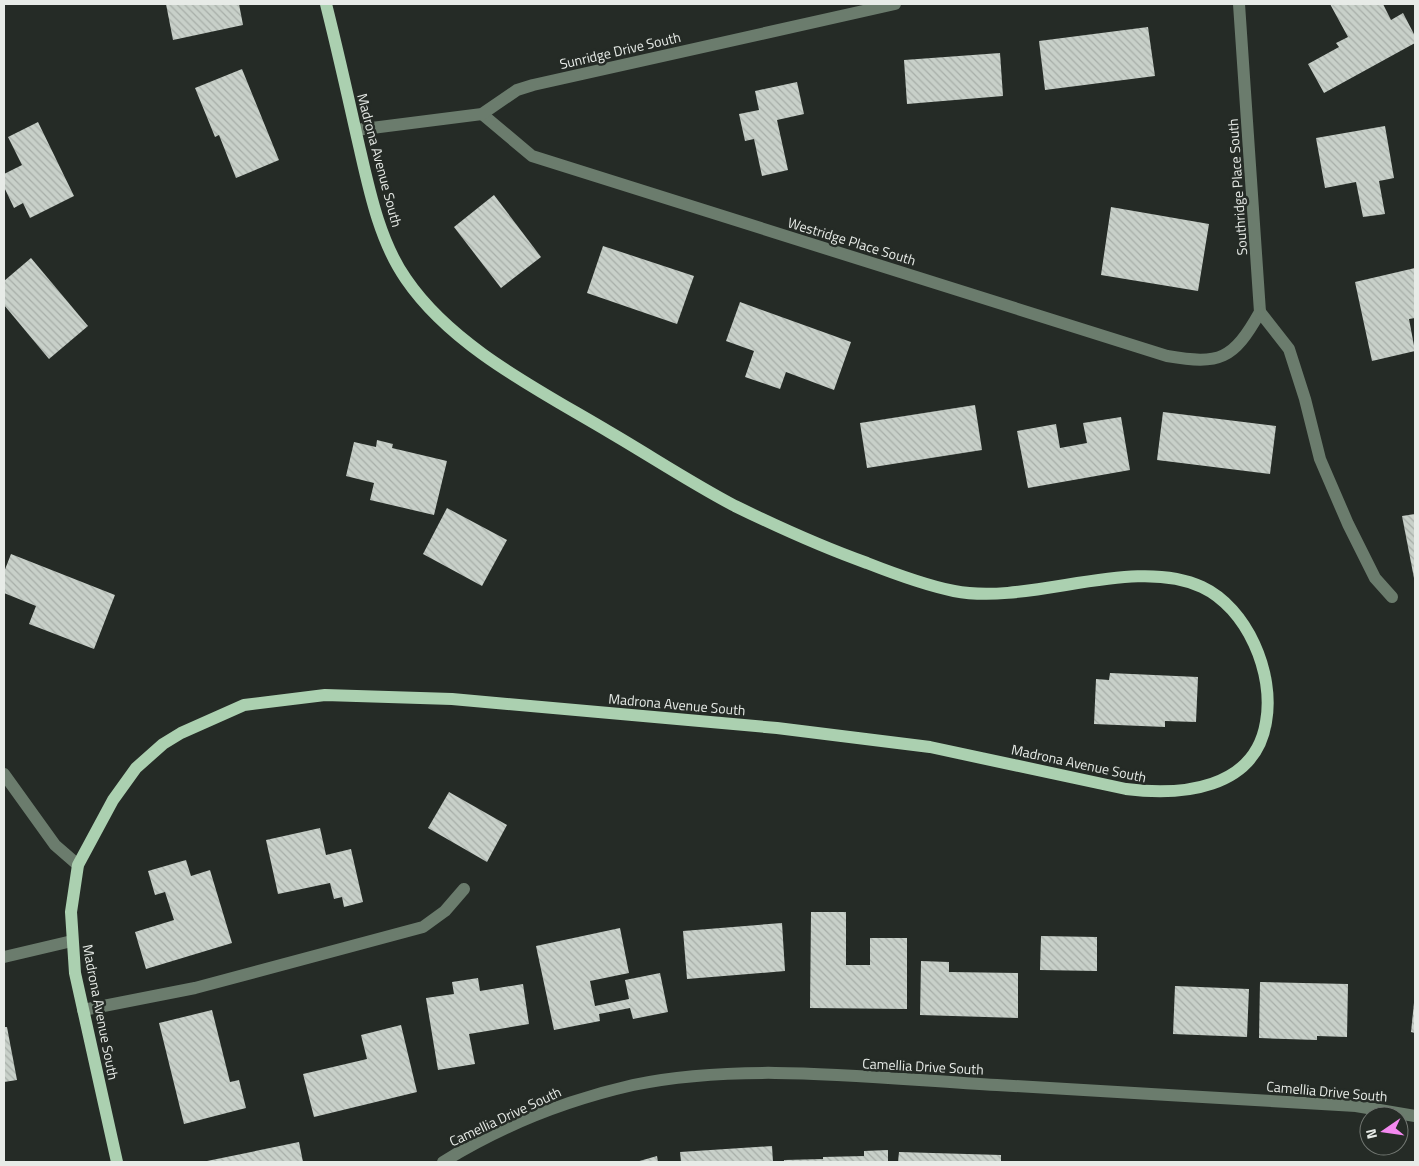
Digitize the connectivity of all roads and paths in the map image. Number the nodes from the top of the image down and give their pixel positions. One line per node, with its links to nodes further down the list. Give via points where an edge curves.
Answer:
1 (326, 4): 5 (main road, Madrona Avenue South)
2 (895, 4): 4 (street, Sunridge Drive South, via 533,85 517,90)
3 (1239, 4): 6 (street, Southridge Place South)
4 (482, 114): 5 (street, Sunridge Drive South); 6 (street, Westridge Place South, via 532,156 1167,356 1200,362 1226,356 1248,333)
5 (356, 130): 9 (main road, Madrona Avenue South, via 388,245 406,279 433,311 485,357 733,504 823,547 897,575 955,591 990,594 1135,577 1160,577 1201,587 1223,599 1253,643 1263,669 1266,695 1267,719 1262,739 1251,758 1211,785 1158,794 1126,790 930,747 777,728 452,699 325,695 288,698 244,705 163,744 136,768 113,800)
6 (1260, 312): 7 (street, via 1288,349 1320,459 1375,578)
7 (1392, 597)
8 (4, 774): 9 (street, via 55,845)
9 (78, 865): 11 (main road, Madrona Avenue South, via 71,912)
10 (464, 889): 13 (street, via 445,911 423,927 195,988)
11 (72, 941): 12 (street); 13 (main road, Madrona Avenue South, via 75,973)
12 (4, 957)
13 (84, 1010): 15 (main road, Madrona Avenue South)
14 (1415, 1116): 16 (street, Camellia Drive South, via 1356,1106 798,1074 692,1077 634,1085 571,1102 524,1121)
15 (117, 1162)
16 (444, 1162)

